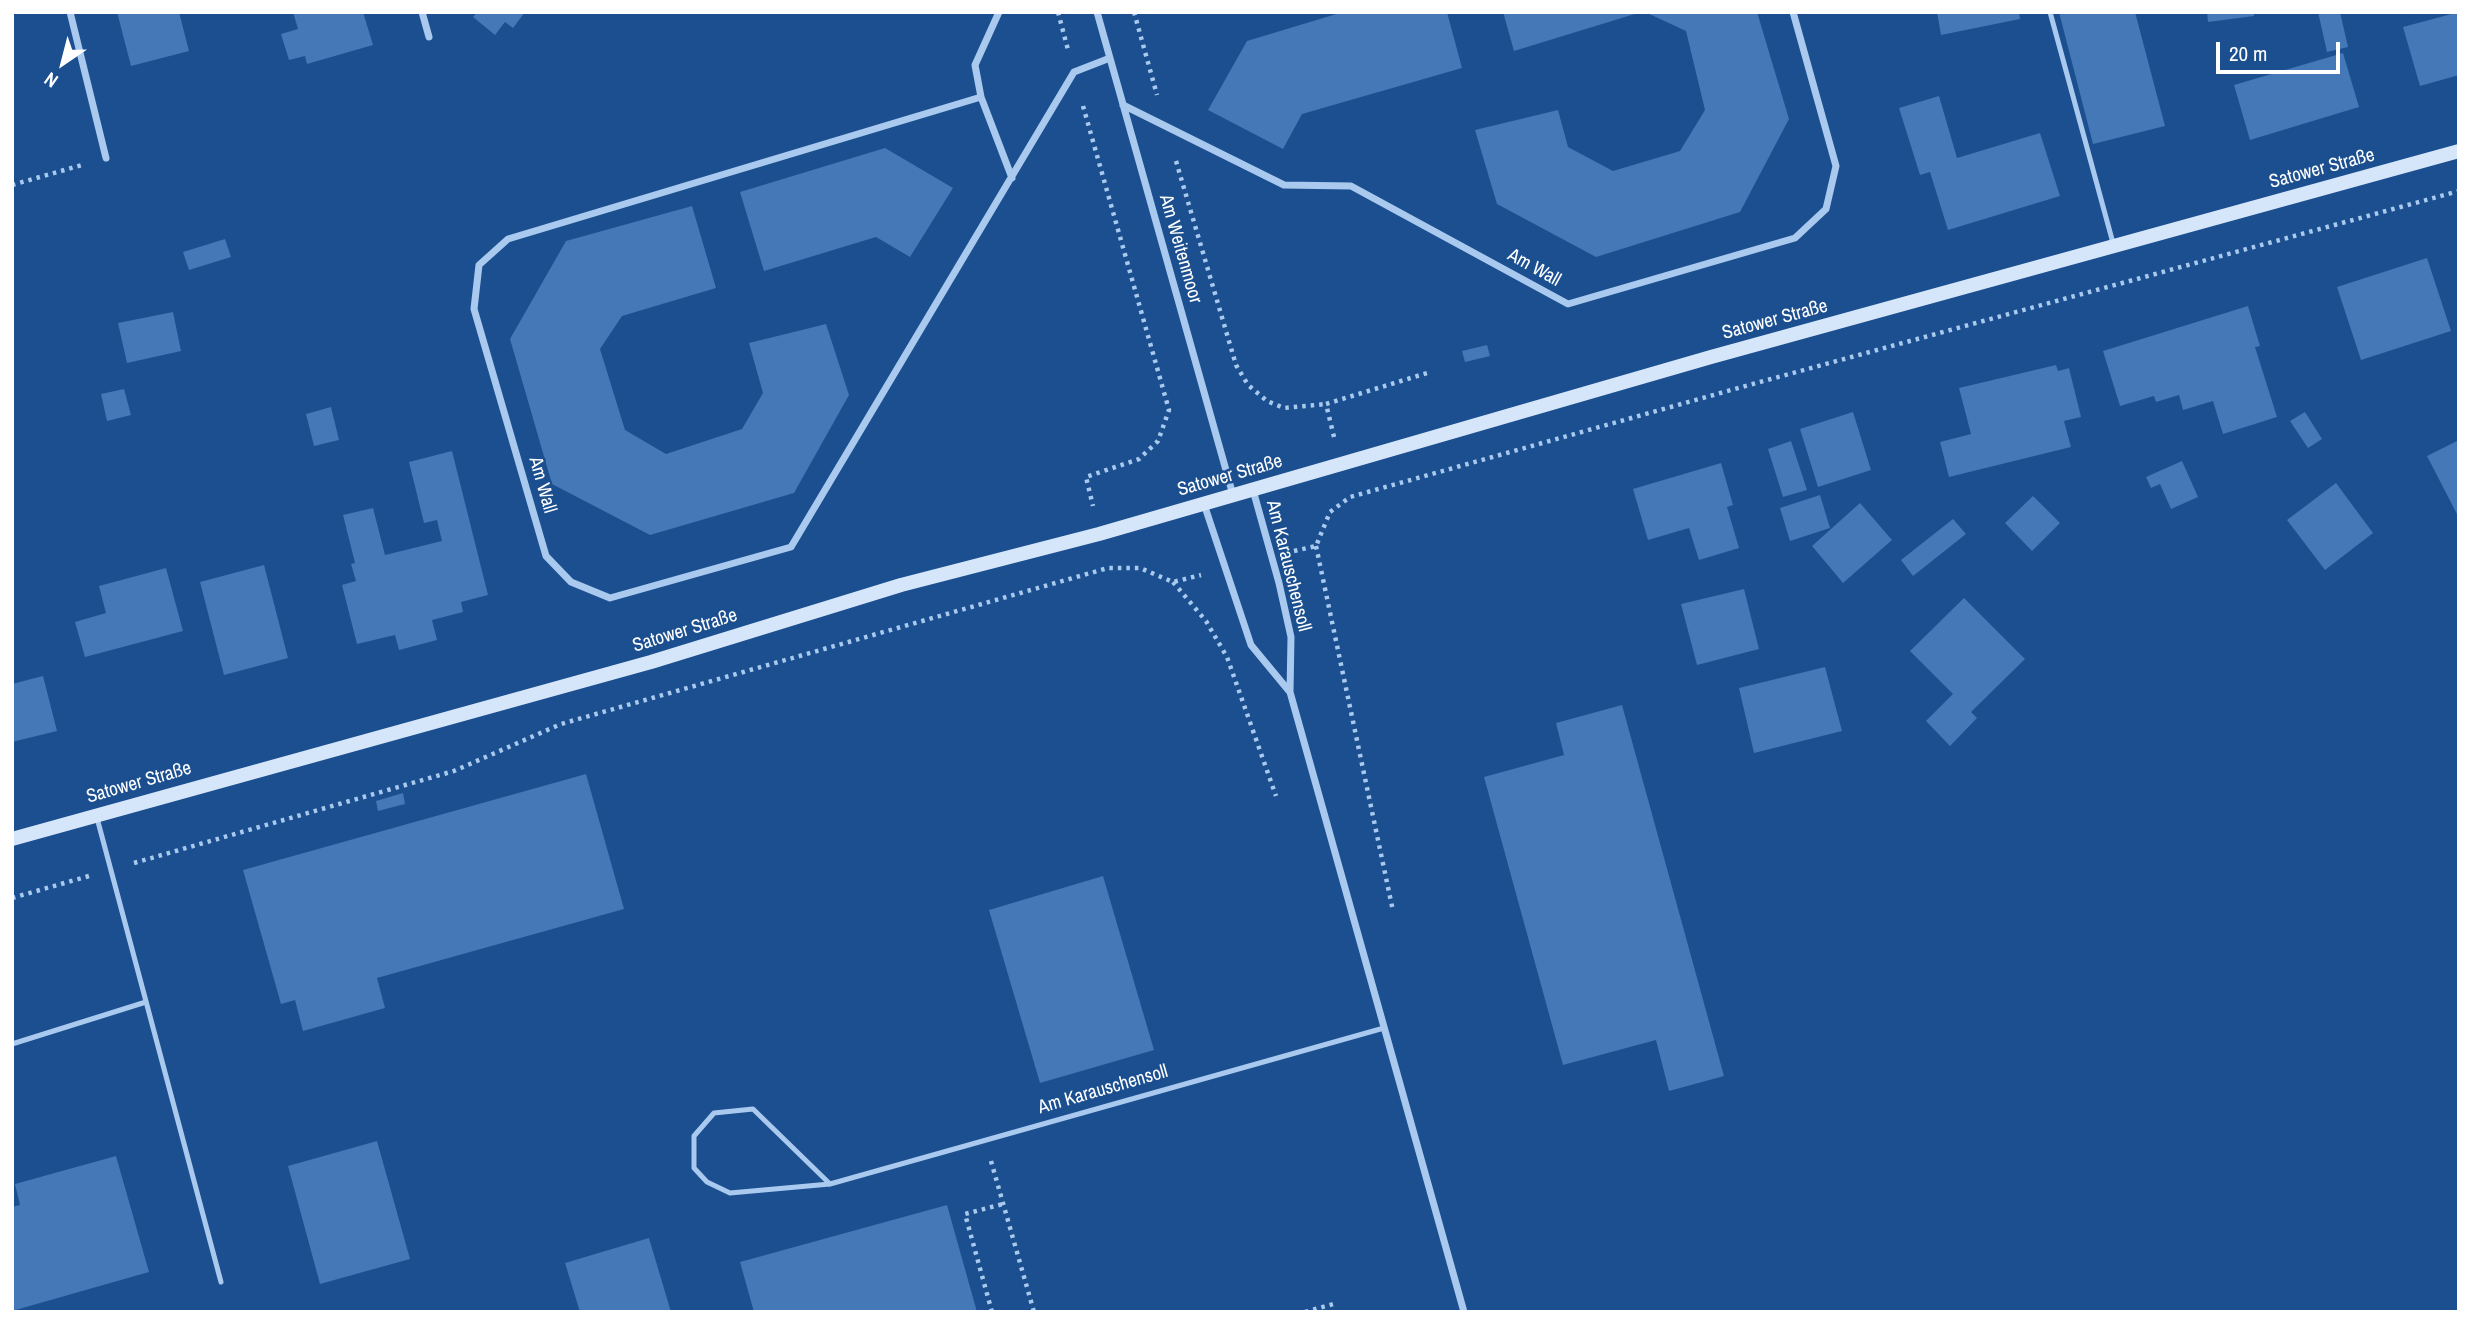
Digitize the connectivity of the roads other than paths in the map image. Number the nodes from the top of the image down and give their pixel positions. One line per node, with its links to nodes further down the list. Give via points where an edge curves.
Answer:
1 (70, 12): 12 (street)
2 (422, 12): 7 (street)
3 (999, 12): 9 (street, via 975,65)
4 (1097, 12): 8 (street, Am Weitenmoor)
5 (1793, 12): 10 (street, Am Wall, via 1836,166 1826,209 1796,238 1568,304 1351,186 1284,184)
6 (2050, 12): 14 (lane)
7 (429, 37)
8 (1110, 58): 10 (street, Am Weitenmoor); 13 (street, Am Wall, via 1074,72)
9 (981, 97): 13 (street); 13 (street, Am Wall, via 508,239 479,265 474,309 546,556 572,582 610,598 791,547)
10 (1123, 105): 16 (street, Am Weitenmoor)
11 (2459, 151): 14 (main road, Satower Straße)
12 (106, 158)
13 (1012, 178)
14 (2114, 246): 15 (main road, Satower Straße)
15 (1252, 489): 16 (main road, Satower Straße); 18 (street, Am Karauschensoll, via 1292,638)
16 (1233, 495): 17 (main road, Satower Straße)
17 (1204, 503): 18 (street, Am Karauschensoll, via 1251,645); 19 (main road, Satower Straße)
18 (1290, 692): 22 (street, Am Karauschensoll)
19 (96, 815): 20 (main road, Satower Straße); 21 (lane)
20 (12, 839)
21 (146, 1002): 23 (lane); 25 (lane)
22 (1384, 1028): 24 (lane, Am Karauschensoll); 26 (street, Am Karauschensoll)
23 (12, 1044)
24 (830, 1184): 24 (lane, Am Karauschensoll, via 753,1109 714,1113 694,1136 694,1168 707,1182 730,1194)
25 (221, 1282)
26 (1464, 1312)

